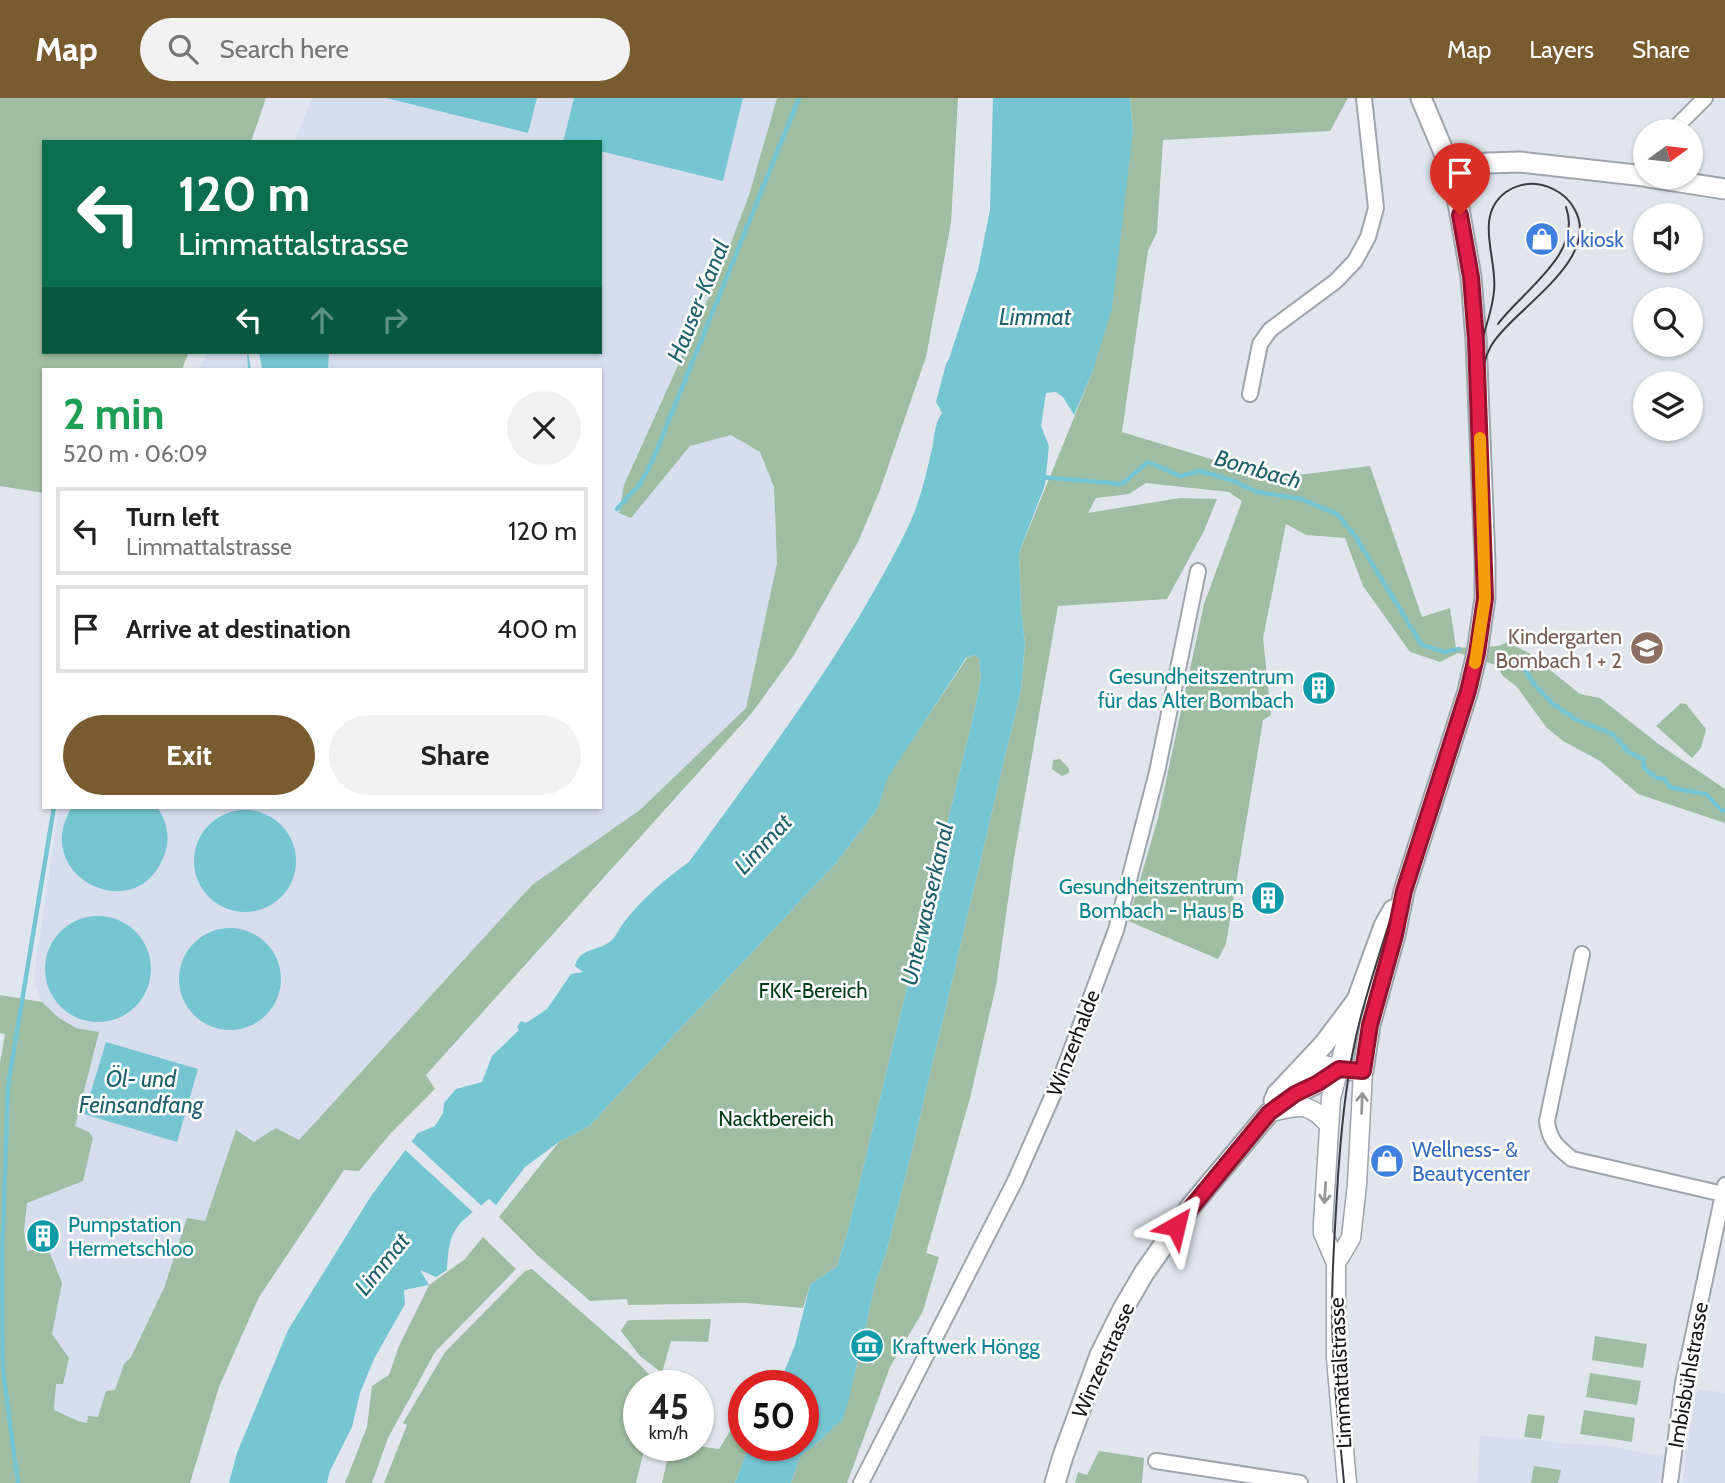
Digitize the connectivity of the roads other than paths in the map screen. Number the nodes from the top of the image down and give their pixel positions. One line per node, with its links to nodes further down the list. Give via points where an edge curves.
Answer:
1 (1364, 98): 9 (street, via 1376,208 1368,237 1355,261 1336,281 1270,330 1260,344)
2 (1421, 98): 5 (main road, Limmattalstrasse)
3 (1704, 98): 4 (street)
4 (1684, 119)
5 (1453, 174): 6 (main road, via 1487,163 1520,162); 11 (main road, Limmattalstrasse, via 1471,277 1476,340 1485,598 1468,691)
6 (1633, 174)
7 (1703, 185): 8 (main road)
8 (1725, 189)
9 (1250, 394)
10 (1198, 571): 23 (street, Winzerhalde, via 1157,772 1116,930 1063,1073 1016,1181)
11 (1404, 891): 13 (main road, Limmattalstrasse, via 1384,926); 16 (main road, Limmattalstrasse)
12 (1582, 954): 19 (street, via 1547,1121 1556,1147 1572,1159)
13 (1357, 1000): 14 (street, Limmattalstrasse); 15 (main road, Winzerstrasse)
14 (1339, 1069): 15 (street, via 1324,1065); 16 (main road); 17 (main road, Winzerstrasse); 18 (street, Limmattalstrasse)
15 (1301, 1070): 17 (main road, Winzerstrasse, via 1277,1094)
16 (1363, 1071): 20 (street, Limmattalstrasse, one-way to 16, via 1351,1238)
17 (1269, 1113): 18 (street, via 1308,1107); 24 (main road, Winzerstrasse, via 1192,1205 1123,1309 1100,1356)
18 (1329, 1125): 20 (street, Limmattalstrasse, one-way to 20, via 1323,1233)
19 (1724, 1189): 27 (street, Imbisbühlstrasse, via 1683,1383)
20 (1336, 1263): 26 (street, Limmattalstrasse, via 1336,1358)
21 (1156, 1461): 22 (street)
22 (1242, 1478): 25 (street)
23 (861, 1483)
24 (1055, 1483)
25 (1300, 1483)
26 (1347, 1483)
27 (1670, 1483)

